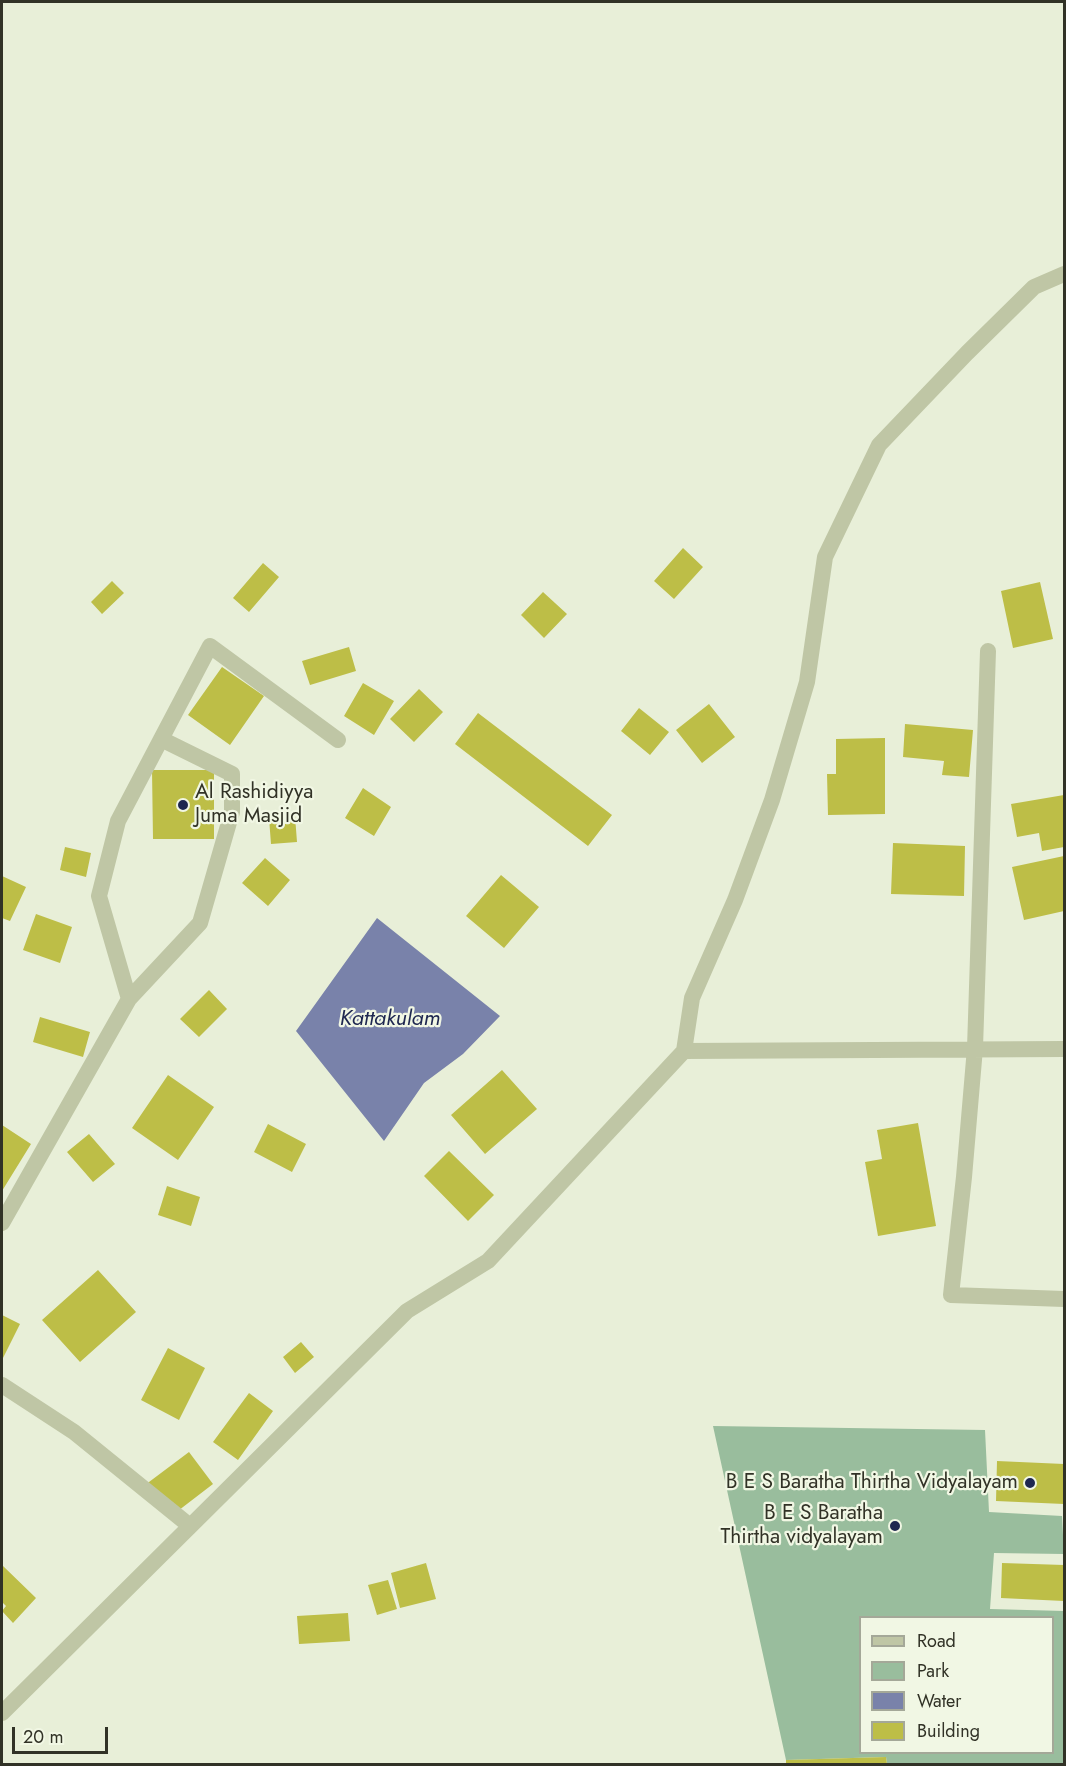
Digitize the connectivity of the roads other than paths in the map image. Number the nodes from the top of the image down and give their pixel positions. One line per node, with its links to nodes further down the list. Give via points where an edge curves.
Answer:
1 (1065, 274): 8 (street, via 1034,287 879,446 825,557 807,682 772,800 735,900 692,998)
2 (988, 651): 6 (street)
3 (161, 739): 4 (street, via 210,646); 5 (street, via 118,821 99,896); 5 (street, via 232,774 232,812 200,923)
4 (338, 740)
5 (129, 999): 9 (street)
6 (975, 1048): 7 (street); 8 (street); 10 (street, via 951,1295)
7 (1065, 1049)
8 (684, 1050): 12 (street, via 488,1261 407,1311)
9 (2, 1223)
10 (1065, 1299)
11 (2, 1385): 12 (street, via 74,1432)
12 (190, 1526): 13 (street)
13 (2, 1713)

